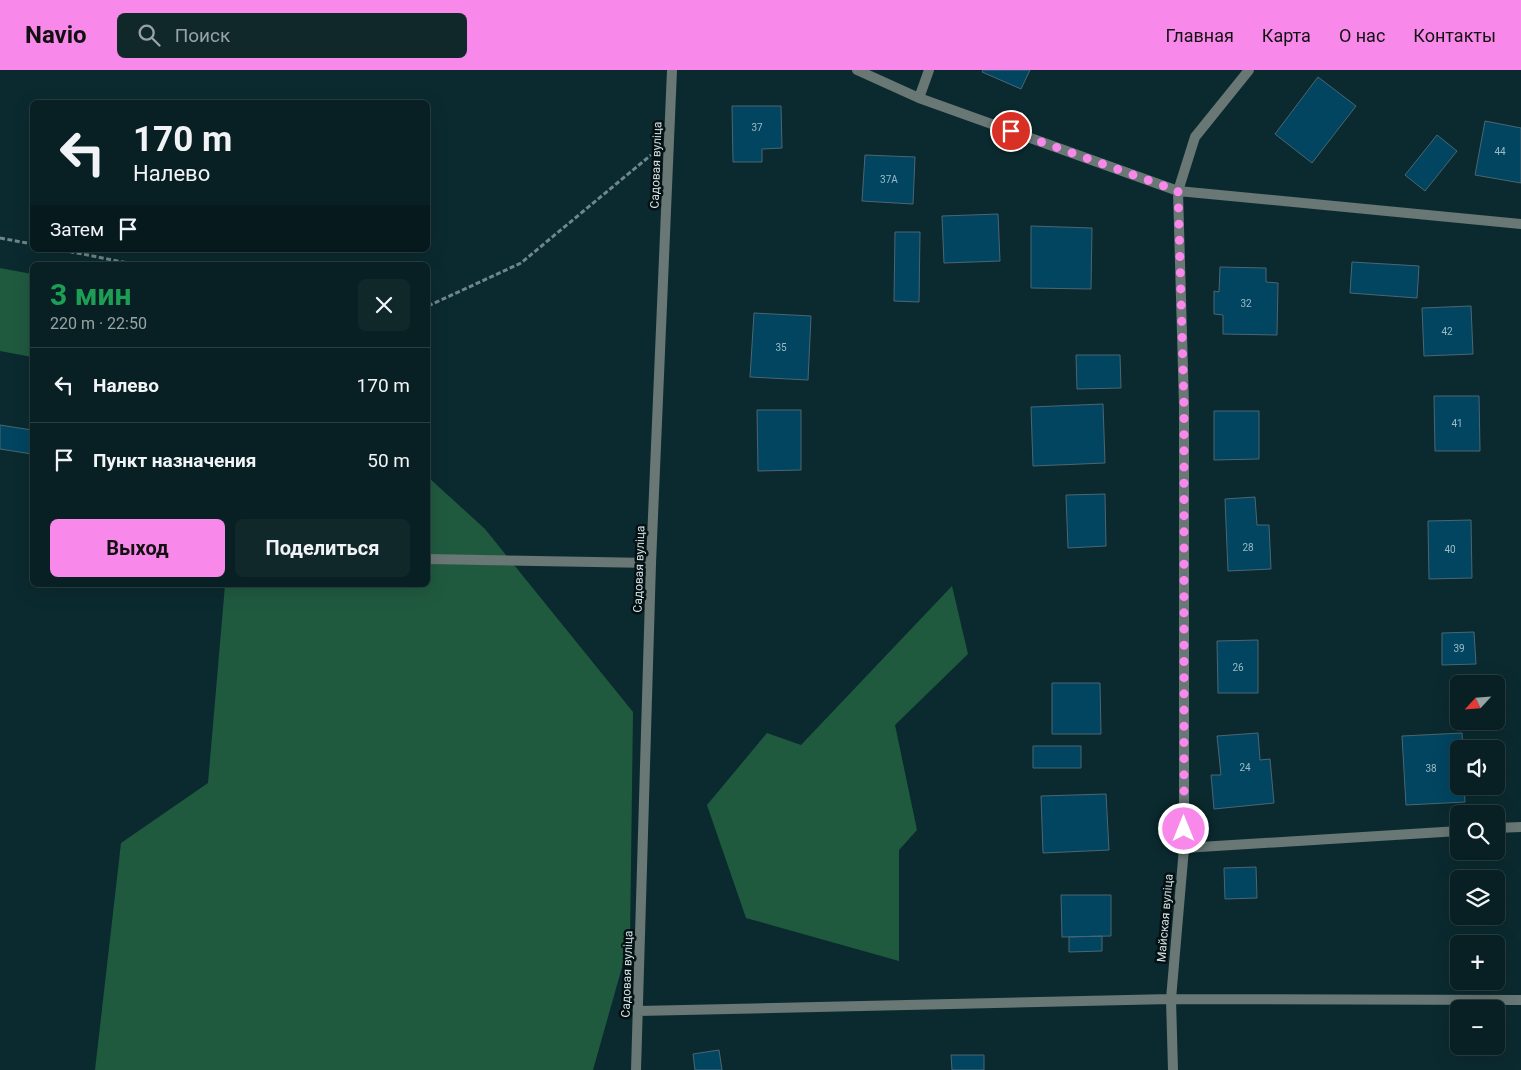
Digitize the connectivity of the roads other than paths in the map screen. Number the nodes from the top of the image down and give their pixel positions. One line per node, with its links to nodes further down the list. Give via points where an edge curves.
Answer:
1 (672, 70): 9 (street, Садовая вуліца)
2 (857, 70): 5 (street)
3 (929, 70): 5 (street)
4 (1249, 70): 6 (street, Майская вуліца, via 1195,138)
5 (919, 98): 6 (street)
6 (1178, 191): 7 (street); 13 (street, Майская вуліца, via 1184,405)
7 (1521, 224)
8 (430, 559): 9 (street)
9 (651, 563): 16 (street, Садовая вуліца)
10 (1521, 827): 11 (street)
11 (1505, 828)
12 (1450, 832): 13 (street)
13 (1184, 848): 14 (street, Майская вуліца)
14 (1171, 999): 15 (street); 16 (street); 18 (street, Майская вуліца)
15 (1521, 1000)
16 (638, 1011): 17 (street, Садовая вуліца)
17 (636, 1070)
18 (1173, 1070)

